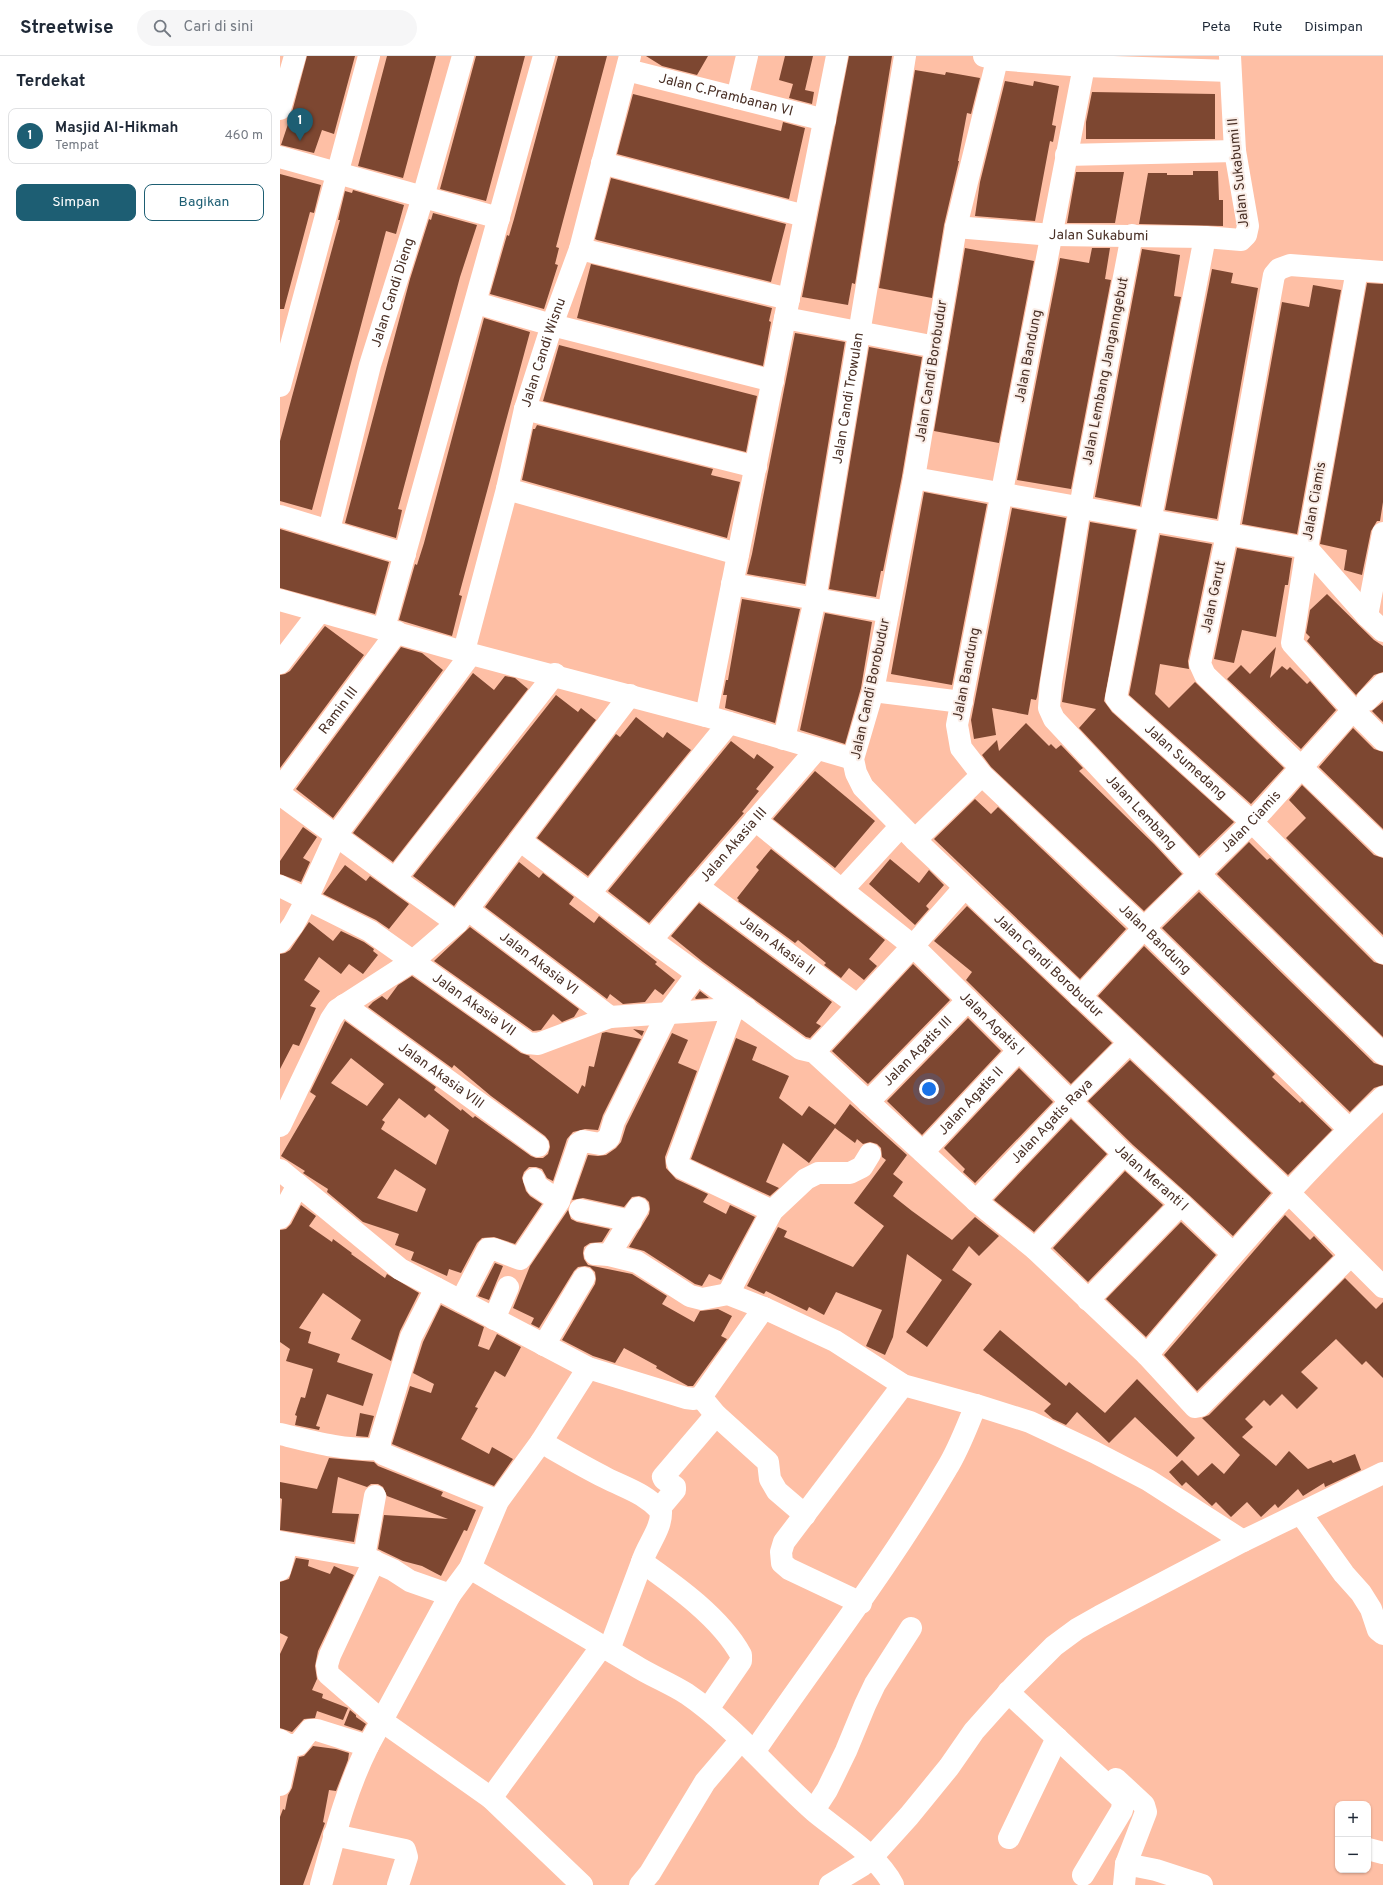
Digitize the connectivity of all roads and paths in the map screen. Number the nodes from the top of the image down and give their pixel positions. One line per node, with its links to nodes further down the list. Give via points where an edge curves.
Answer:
1 (295, 56): 13 (street)
2 (369, 56): 19 (street)
3 (463, 56): 20 (street, Jalan Candi Dieng)
4 (544, 56): 22 (street)
5 (747, 56): 12 (street)
6 (837, 56): 14 (street)
7 (905, 56): 34 (street, Jalan Candi Trowulan)
8 (992, 57): 11 (street); 23 (street, Jalan Candi Borobudur)
9 (628, 63): 12 (street, Jalan C.Prambanan VI); 18 (street, Jalan Candi Wisnu)
10 (1230, 63): 11 (street); 15 (street, Jalan Sukabumi ll)
11 (1084, 66): 16 (street, Jalan Bandung)
12 (737, 98): 14 (street, Jalan C.Prambanan VI)
13 (280, 109)
14 (825, 120): 21 (street)
15 (1235, 151): 16 (street); 27 (street, Jalan Sukabumi ll, via 1248,226 1246,235)
16 (1066, 155): 24 (street, Jalan Bandung)
17 (280, 157): 19 (street)
18 (602, 163): 21 (street); 28 (street, Jalan Candi Wisnu)
19 (338, 173): 20 (street); 37 (street)
20 (423, 197): 22 (street); 46 (street, Jalan Candi Dieng, via 370,365)
21 (806, 216): 32 (street)
22 (499, 218): 31 (street)
23 (956, 227): 24 (street, Jalan Sukabumi); 35 (street, Jalan Candi Borobudur)
24 (1052, 235): 25 (street, Jalan Sukabumi); 42 (street, Jalan Bandung)
25 (1132, 235): 26 (street, Jalan Sukabumi); 43 (street, Jalan Lembang Janganngebut)
26 (1205, 237): 27 (street, Jalan Sukabumi); 45 (street)
27 (1241, 240)
28 (580, 249): 32 (street); 33 (street, Jalan Candi Wisnu)
29 (1357, 270): 30 (street); 48 (street, Jalan Garut, via 1290,265 1279,269 1274,275); 49 (street, Jalan Ciamis)
30 (1383, 272)
31 (476, 303): 33 (street); 50 (street)
32 (787, 308): 34 (street); 36 (street)
33 (552, 325): 36 (street); 38 (street, Jalan Candi Wisnu)
34 (859, 332): 35 (street); 53 (street, Jalan Candi Trowulan)
35 (936, 347): 40 (street, Jalan Candi Borobudur)
36 (772, 381): 39 (street)
37 (280, 386)
38 (525, 409): 39 (street); 41 (street, Jalan Candi Wisnu)
39 (756, 467): 51 (street)
40 (914, 478): 42 (street); 56 (street, Jalan Candi Borobudur)
41 (507, 490): 51 (street); 60 (street, Jalan Candi Wisnu)
42 (1002, 494): 43 (street); 66 (street, Jalan Bandung)
43 (1080, 507): 45 (street); 84 (street, Jalan Lembang, via 1049,708 1054,719)
44 (280, 516): 46 (street)
45 (1151, 520): 48 (street); 79 (street, Jalan Sumedang, via 1116,698)
46 (329, 530): 50 (street)
47 (1383, 533): 57 (street)
48 (1227, 534): 49 (street); 74 (street, Jalan Garut, via 1200,664 1202,670)
49 (1307, 548): 57 (street); 67 (street, Jalan Ciamis, via 1292,642)
50 (405, 554): 58 (street)
51 (738, 554): 52 (street)
52 (732, 584): 53 (street); 68 (street)
53 (815, 599): 56 (street); 70 (street, Jalan Candi Trowulan)
54 (280, 600): 55 (street)
55 (320, 611): 58 (street); 61 (street)
56 (888, 612): 64 (street, Jalan Candi Borobudur)
57 (1367, 616): 59 (street)
58 (391, 630): 60 (street); 76 (street, Ramin III)
59 (1383, 631)
60 (467, 652): 62 (street); 81 (street)
61 (280, 663)
62 (555, 674): 65 (street); 85 (street)
63 (1383, 684): 67 (street, Jalan Ciamis)
64 (873, 691): 66 (street); 73 (street, Jalan Candi Borobudur)
65 (630, 695): 68 (street); 82 (street)
66 (962, 702): 75 (street, Jalan Bandung, via 956,725 961,748)
67 (1360, 705): 71 (street, Jalan Ciamis); 74 (street, Jalan Ciamis)
68 (706, 716): 69 (street)
69 (729, 723): 70 (street); 90 (street)
70 (784, 739): 72 (street)
71 (1383, 740)
72 (817, 749): 73 (street); 78 (street, Jalan Akasia III)
73 (853, 759): 80 (street, Jalan Candi Borobudur, via 863,787)
74 (1301, 768): 79 (street, Jalan Ciamis); 83 (street, Jalan Garut)
75 (982, 775): 80 (street); 93 (street, Jalan Bandung)
76 (280, 788)
77 (280, 794): 81 (street, Jalan Akasia VI)
78 (755, 820): 87 (street, Jalan Akasia III); 89 (street, Jalan Agatis I)
79 (1252, 822): 84 (street, Jalan Ciamis); 97 (street, Jalan Sumedang)
80 (908, 833): 88 (street, Jalan Candi Borobudur); 89 (street)
81 (336, 835): 85 (street, Jalan Akasia VI); 91 (street)
82 (521, 841): 90 (street); 92 (street)
83 (1383, 846)
84 (1200, 875): 93 (street, Jalan Ciamis); 110 (street, Jalan Lembang)
85 (394, 879): 92 (street, Jalan Akasia VI)
86 (280, 886): 91 (street, Jalan Akasia VII)
87 (697, 886): 94 (street, Jalan Akasia III); 103 (street, Jalan Akasia II)
88 (964, 888): 96 (street); 100 (street, Jalan Candi Borobudur)
89 (842, 890): 96 (street, Jalan Agatis I)
90 (590, 894): 94 (street)
91 (306, 901): 95 (street); 98 (street, Jalan Akasia VII, via 354,922)
92 (462, 916): 98 (street); 106 (street, Jalan Akasia VI)
93 (1144, 928): 100 (street, Jalan Ciamis); 115 (street, Jalan Bandung)
94 (651, 940): 99 (street)
95 (280, 942)
96 (913, 946): 101 (street, Jalan Agatis I); 103 (street)
97 (1383, 953)
98 (413, 961): 102 (street); 106 (street, Jalan Akasia VII, via 528,1043 538,1044)
99 (697, 974): 104 (street); 105 (street)
100 (1080, 997): 107 (street, Jalan Candi Borobudur)
101 (968, 1000): 108 (street, Jalan Agatis I); 113 (street, Jalan Agatis III)
102 (344, 1005): 114 (street, via 331,1019); 116 (street, Jalan Akasia VIII)
103 (857, 1006): 109 (street)
104 (740, 1009): 105 (street); 109 (street, via 801,1049); 128 (street, via 677,1161 682,1168)
105 (667, 1014): 106 (street); 124 (street, via 614,1121 609,1138 600,1144 583,1141 579,1143)
106 (610, 1017)
107 (1129, 1043): 112 (street, Jalan Agatis Raya); 123 (street, Jalan Candi Borobudur)
108 (1019, 1050): 112 (street, Jalan Agatis I); 117 (street, Jalan Agatis II)
109 (814, 1052): 113 (street)
110 (1383, 1054)
111 (1383, 1097): 115 (street)
112 (1071, 1101): 119 (street, Jalan Meranti I); 125 (street, Jalan Agatis Raya)
113 (868, 1102): 117 (street)
114 (280, 1126)
115 (1349, 1129): 123 (street)
116 (538, 1146)
117 (923, 1152): 125 (street)
118 (870, 1154): 128 (street, via 862,1167 850,1173 818,1173 806,1179)
119 (1124, 1154): 126 (street, Jalan Meranti I); 130 (street)
120 (280, 1170): 122 (street)
121 (534, 1179): 124 (street, via 537,1186)
122 (298, 1185): 129 (street); 135 (street, via 400,1269)
123 (1288, 1192): 131 (street); 132 (street, Jalan Candi Borobudur)
124 (560, 1201): 139 (street, via 520,1259 488,1249)
125 (976, 1201): 130 (street)
126 (1181, 1204): 131 (street, Jalan Meranti I); 138 (street)
127 (580, 1210): 137 (street, via 635,1215 602,1255 637,1262 690,1296 702,1299)
128 (772, 1211): 137 (street)
129 (280, 1218)
130 (1035, 1249): 138 (street)
131 (1232, 1254): 143 (street)
132 (1350, 1256): 136 (street, Jalan Candi Borobudur); 143 (street, via 1197,1407 1190,1403)
133 (584, 1278): 142 (street)
134 (508, 1287): 141 (street)
135 (436, 1288): 139 (street); 151 (street, via 405,1354 380,1441)
136 (1383, 1288)
137 (728, 1294): 140 (street)
138 (1088, 1300): 143 (street)
139 (461, 1301): 141 (street)
140 (764, 1308): 145 (street, via 835,1341); 146 (street)
141 (494, 1319): 142 (street)
142 (544, 1345): 144 (street)
143 (1147, 1355)
144 (588, 1368): 146 (street, via 686,1398); 150 (street)
145 (903, 1385): 147 (street); 157 (street)
146 (701, 1397): 148 (street)
147 (976, 1405): 158 (street, via 1030,1422 1094,1452 1148,1480); 165 (street, via 948,1467)
148 (716, 1415): 155 (street, via 663,1476 675,1490); 157 (street, via 768,1462 770,1479 777,1490)
149 (280, 1434): 151 (street, via 328,1446)
150 (541, 1442): 154 (street); 155 (street, via 607,1478 633,1489)
151 (380, 1449): 154 (street, via 383,1454)
152 (1383, 1473): 156 (street)
153 (375, 1496): 160 (street)
154 (498, 1501): 162 (street)
155 (660, 1509): 161 (street, via 661,1520)
156 (1301, 1514): 158 (street); 167 (street, via 1344,1574 1361,1593 1371,1609 1378,1630)
157 (805, 1515): 165 (street, via 784,1542 781,1552 782,1563)
158 (1242, 1541): 169 (street, via 1077,1629 1054,1646)
159 (284, 1543): 160 (street); 163 (street)
160 (369, 1559): 164 (street, via 410,1581); 171 (street, via 326,1670)
161 (642, 1562): 168 (street); 170 (street, via 710,1616 741,1655 741,1661)
162 (470, 1568): 164 (street); 168 (street)
163 (280, 1570)
164 (450, 1595): 171 (street)
165 (861, 1603): 175 (street)
166 (911, 1628): 178 (street, via 875,1684 846,1751)
167 (1383, 1634)
168 (606, 1648): 170 (street); 177 (street)
169 (1012, 1688): 172 (street); 183 (street); 185 (street, via 1144,1805 1146,1812)
170 (708, 1709): 175 (street)
171 (382, 1721): 174 (street); 177 (street)
172 (1057, 1738): 180 (street); 184 (street, via 1123,1800 1122,1810)
173 (284, 1743): 174 (street, via 298,1745 310,1730 317,1730); 176 (street, via 288,1748)
174 (368, 1746): 179 (street, via 359,1763)
175 (748, 1746): 178 (street); 189 (street, via 705,1782 650,1873)
176 (280, 1785)
177 (490, 1798): 188 (street)
178 (814, 1810): 183 (street)
179 (334, 1835): 186 (street); 187 (street, via 405,1850 407,1857)
180 (1009, 1838)
181 (1371, 1850): 182 (street)
182 (1383, 1853)
183 (872, 1858): 190 (street); 191 (street)
184 (1083, 1875)
185 (1125, 1875): 192 (street, via 1156,1870)
186 (321, 1885)
187 (398, 1885)
188 (582, 1885)
189 (640, 1885)
190 (830, 1885)
191 (893, 1885)
192 (1202, 1885)

